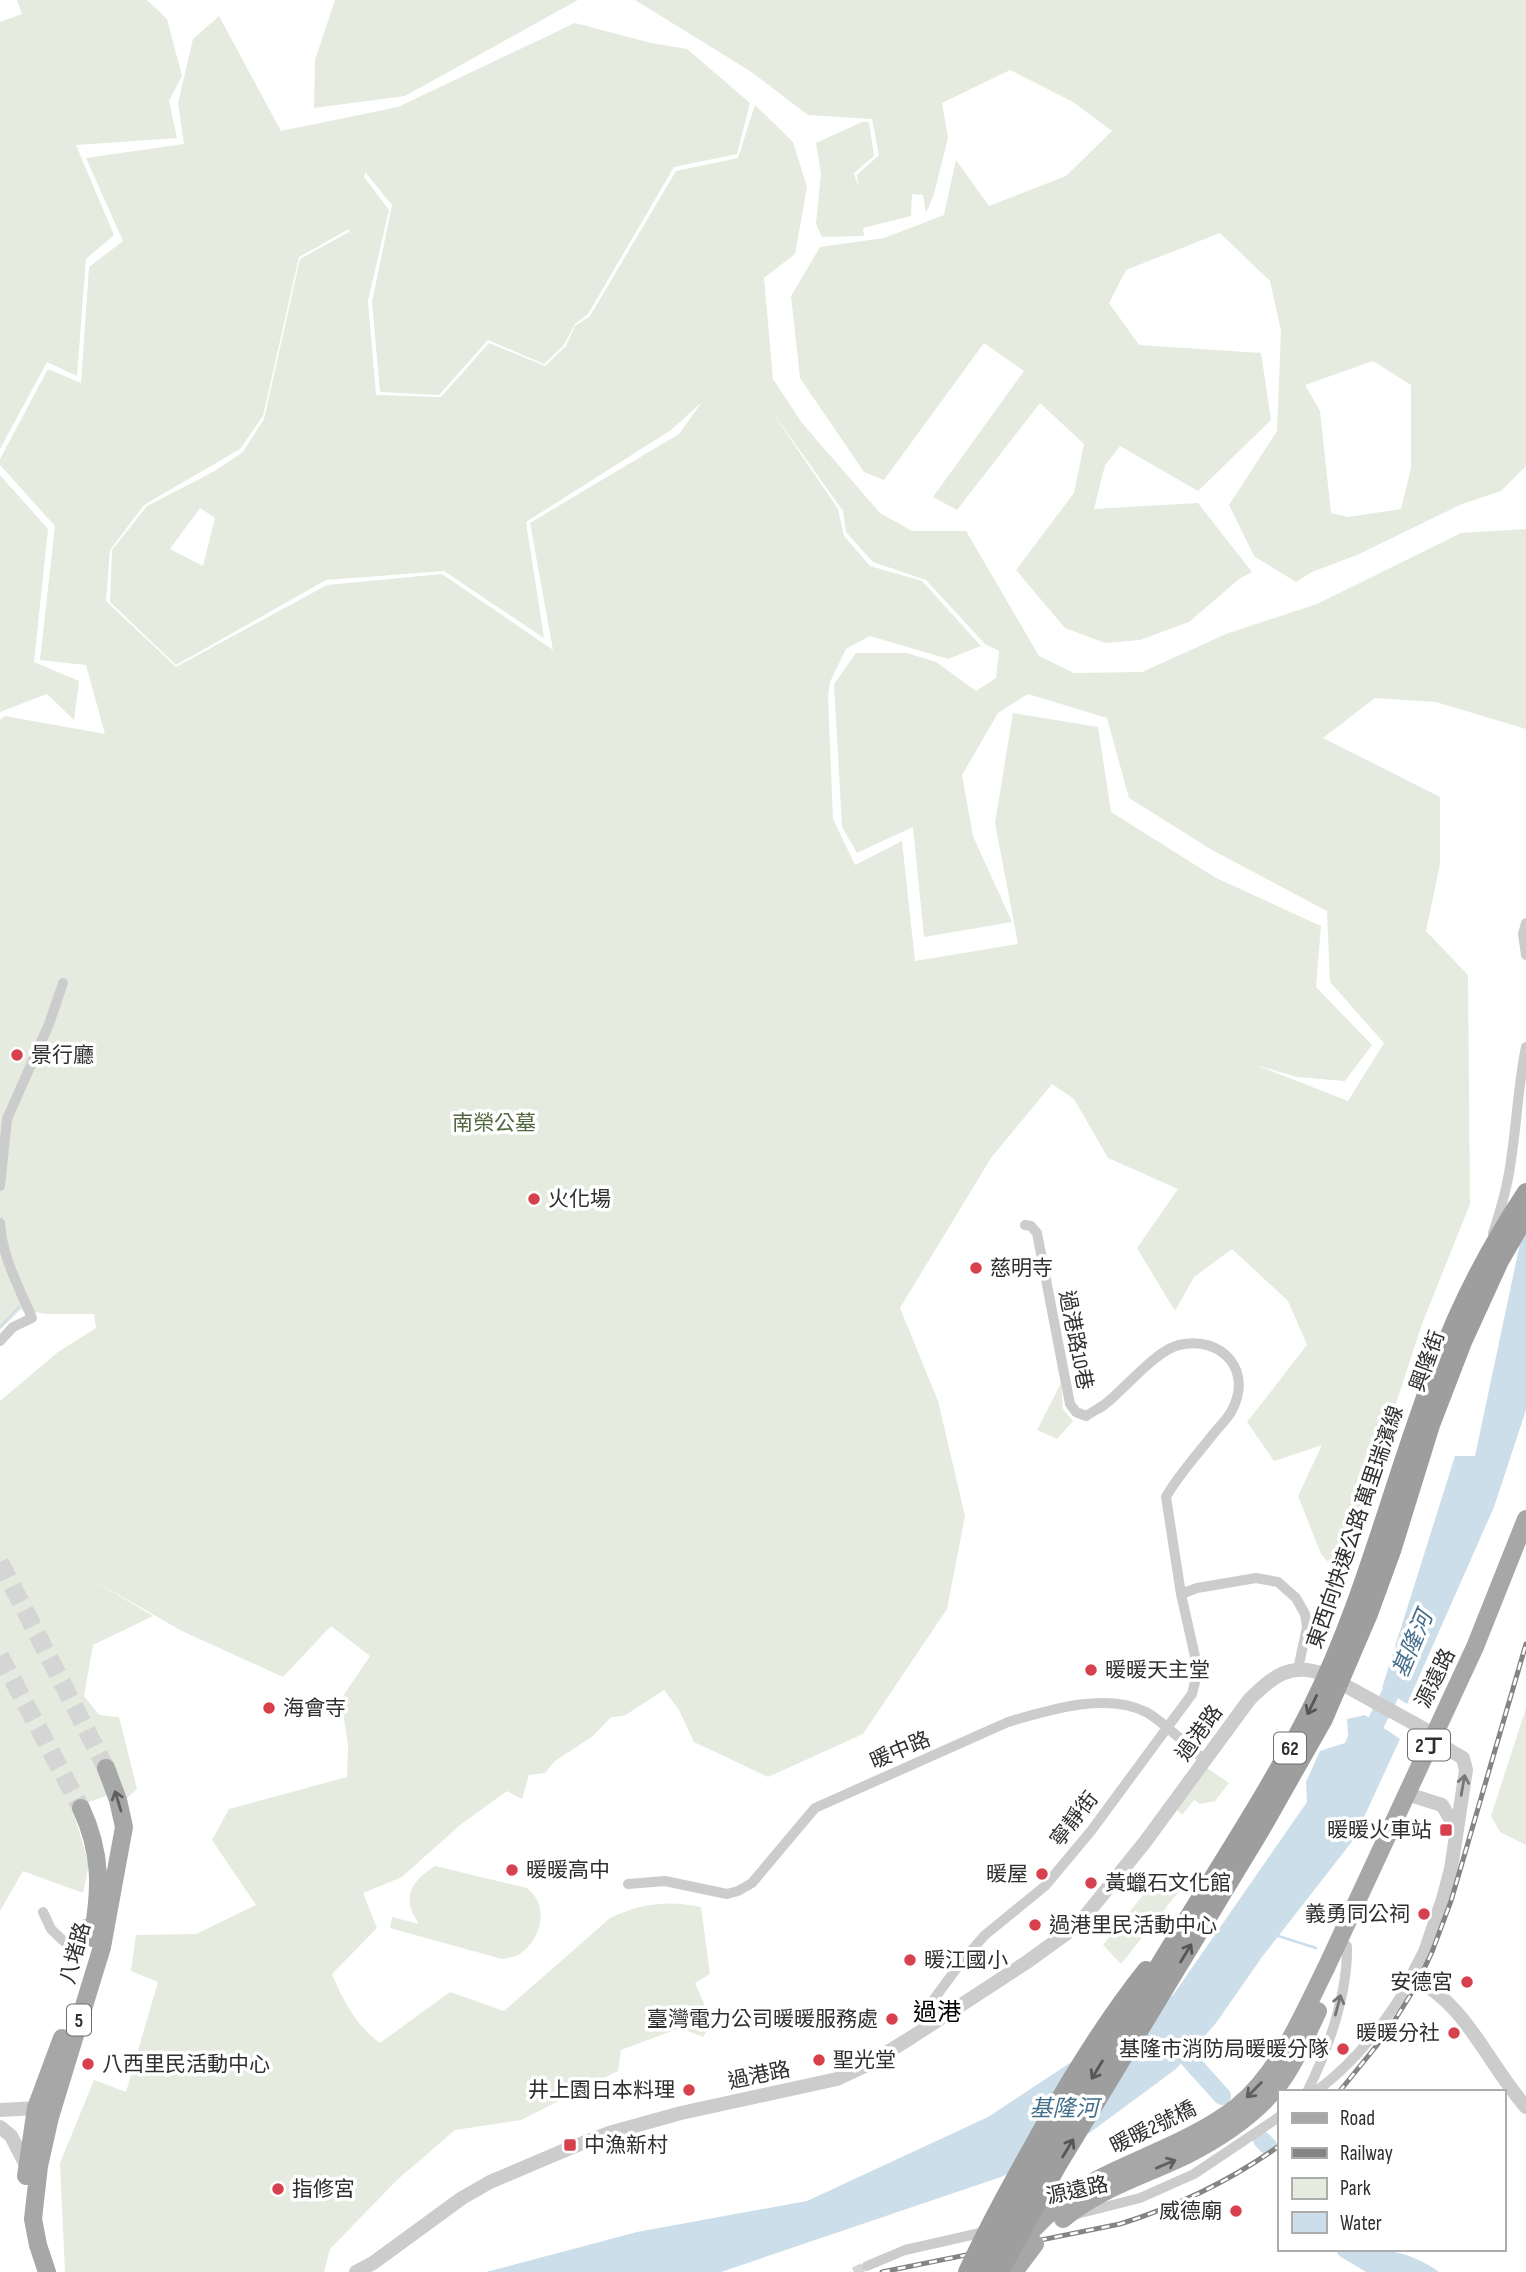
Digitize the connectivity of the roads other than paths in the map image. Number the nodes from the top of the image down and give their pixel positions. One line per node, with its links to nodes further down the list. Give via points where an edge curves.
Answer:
1 (1526, 923): 2 (street)
2 (1526, 955)
3 (62, 983): 5 (street, via 7,1119)
4 (1526, 1047): 15 (street, 興隆街, via 1506,1192)
5 (0, 1186)
6 (1526, 1192): 49 (highway, 東西向快速公路 萬里瑞濱線 / 62, one-way to 49, bridge, via 1463,1302 1437,1363 1379,1542 1312,1707 1030,2183)
7 (1526, 1216): 44 (highway, 東西向快速公路 萬里瑞濱線 / 62, one-way to 7, bridge, via 1058,2165 1324,1719 1369,1614 1430,1425 1463,1342)
8 (0, 1223): 10 (street, via 6,1257 32,1318 13,1327)
9 (1025, 1225): 13 (street, 過港路10巷, via 1037,1233 1070,1404 1076,1412 1086,1416 1105,1404 1177,1345 1212,1345 1236,1366 1232,1411 1166,1497)
10 (0, 1341)
11 (1526, 1519): 17 (main road, 源遠路 / 2丁, via 1475,1647)
12 (1526, 1543): 17 (main road, 源遠路 / 2丁, via 1483,1652)
13 (1181, 1594): 14 (street, via 1256,1578 1278,1582 1305,1614 1307,1627); 16 (street, 寧靜街, via 1198,1670 1192,1694)
14 (1298, 1669): 15 (street); 18 (street, 過港路, via 1278,1675 1257,1692)
15 (1335, 1680): 17 (street)
16 (1166, 1728): 18 (street, 暖中路); 27 (street, 暖中路, via 1148,1713 1114,1704 1090,1704 1008,1722 815,1808 752,1883 738,1891 727,1894 665,1881); 34 (street, 寧靜街, via 1053,1877 985,1935 948,1980 934,1999)
17 (1432, 1737): 20 (main road, 源遠路 / 2丁); 24 (street, one-way to 17, via 1465,1762)
18 (1205, 1760): 34 (street, 過港路, via 1078,1925)
19 (106, 1768): 22 (main road, 八堵路 / 5, one-way to 19)
20 (1411, 1795): 24 (street, via 1442,1805 1451,1820); 30 (main road, 源遠路 / 2丁); 32 (main road, 源遠路 / 2丁)
21 (81, 1808): 23 (main road, 八堵路 / 5)
22 (124, 1827): 23 (main road); 26 (main road, 八堵路 / 5)
23 (91, 1829): 25 (main road, 八堵路 / 5)
24 (1454, 1840): 33 (street, via 1443,1899)
25 (97, 1849): 26 (main road); 29 (main road, 八堵路 / 5)
26 (121, 1850): 39 (main road, 八堵路 / 5, via 102,1947)
27 (628, 1884)
28 (43, 1912): 29 (street, via 51,1929 71,1948 78,1946 86,1924)
29 (95, 1922): 39 (main road, 八堵路 / 5)
30 (1347, 1946): 32 (main road, 源遠路 / 2丁); 35 (street, 源遠路, one-way to 30, via 1324,2057 1348,1968)
31 (1148, 1967): 48 (highway, bridge, via 1086,2054)
32 (1330, 1970): 44 (main road, 暖暖2號橋 / 2丁, bridge, via 1271,2070 1238,2105 1197,2134 1078,2191 1038,2226)
33 (1412, 1977): 36 (street, via 1350,2063); 37 (street, via 1432,1988 1473,2030)
34 (933, 2023): 47 (street, 過港路, via 837,2079 609,2133 490,2182)
35 (1308, 2090)
36 (1317, 2090)
37 (1526, 2107)
38 (0, 2110): 39 (street)
39 (43, 2112): 42 (main road, 八堵路 / 5); 46 (main road, 八堵路 / 5, via 33,2220)
40 (1278, 2118): 43 (street, 源遠路, via 1194,2174 1140,2199 905,2250)
41 (0, 2127): 42 (street, via 11,2136)
42 (27, 2167): 45 (main road, 八堵路 / 5, via 22,2214)
43 (867, 2266)
44 (1003, 2271)
45 (36, 2272)
46 (47, 2272)
47 (356, 2272)
48 (967, 2272)
49 (983, 2272)

